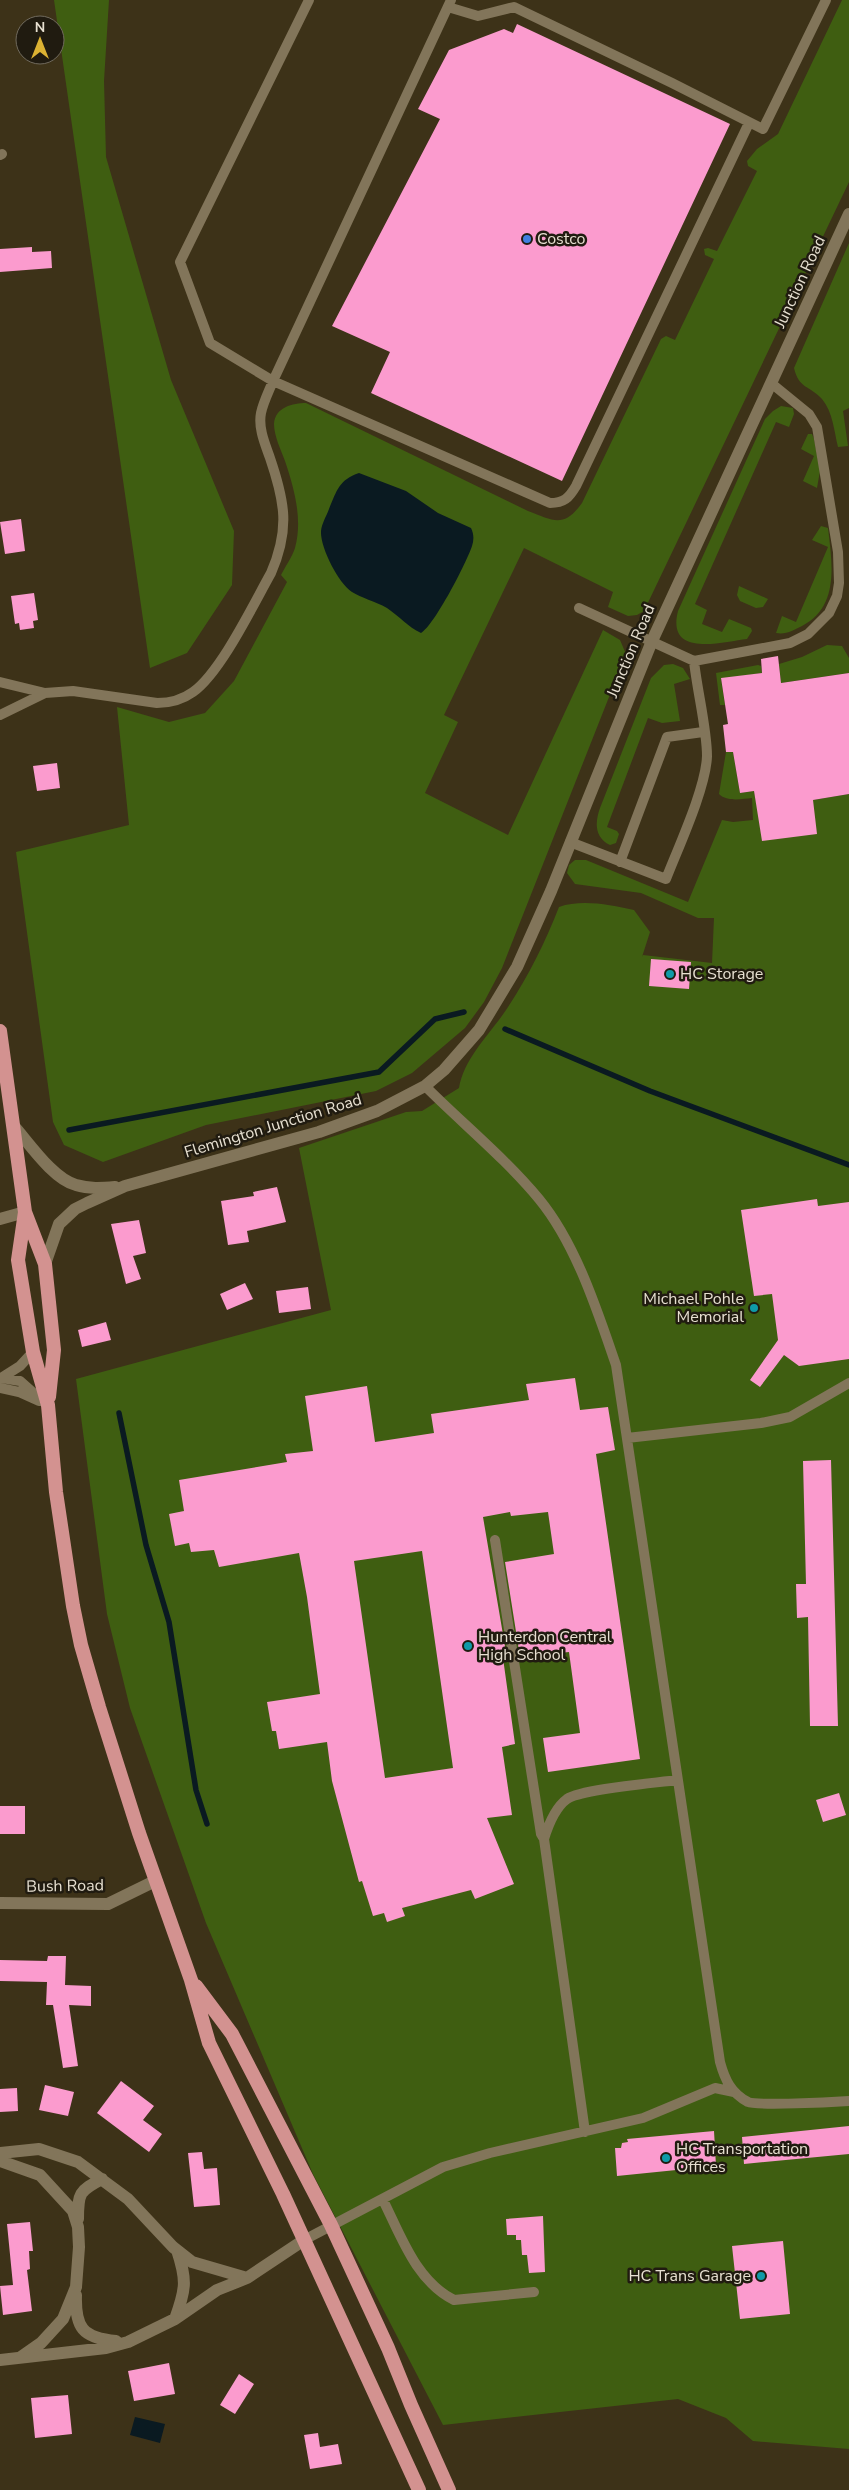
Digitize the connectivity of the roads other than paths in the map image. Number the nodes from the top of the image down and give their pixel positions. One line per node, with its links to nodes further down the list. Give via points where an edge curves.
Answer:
1 (309, 0): 6 (lane, via 180,262 210,343)
2 (826, 0): 4 (lane, via 763,129)
3 (449, 4): 4 (lane, via 478,16 514,7); 6 (lane)
4 (749, 122): 6 (lane, via 576,486 562,503 550,503)
5 (849, 214): 7 (street, Junction Road)
6 (273, 381): 12 (lane, via 261,413 261,429 285,516 278,557 212,674 193,692 171,703 95,692)
7 (771, 383): 9 (street, Junction Road); 10 (lane, via 809,414 817,428 838,552 837,596 822,622 790,643)
8 (579, 608): 9 (lane)
9 (652, 641): 10 (lane); 15 (street, Junction Road)
10 (694, 662): 14 (lane)
11 (0, 682): 12 (lane)
12 (46, 693): 13 (lane)
13 (0, 715)
14 (703, 732): 16 (lane, via 667,737); 16 (lane, via 707,756 704,773 666,879)
15 (570, 842): 16 (lane); 18 (street, Junction Road, via 517,967 498,1000 463,1050)
16 (620, 862)
17 (0, 1031): 19 (highway)
18 (425, 1086): 20 (street, Flemington Junction Road, via 377,1111 319,1132); 28 (lane, via 540,1200 569,1247 603,1325 616,1365)
19 (13, 1125): 20 (street, via 64,1180 95,1188); 21 (highway)
20 (125, 1186): 23 (street, via 87,1202 66,1216 59,1224)
21 (25, 1212): 22 (street); 23 (highway); 24 (highway, via 18,1260)
22 (0, 1219)
23 (46, 1264): 27 (highway, via 54,1350)
24 (33, 1352): 25 (lane); 27 (highway)
25 (1, 1382): 27 (lane)
26 (849, 1383): 28 (lane, via 790,1417)
27 (48, 1405): 32 (highway, via 72,1606 81,1645)
28 (627, 1438): 30 (lane)
29 (495, 1540): 31 (lane)
30 (678, 1780): 31 (lane, via 585,1793 567,1799 548,1825); 35 (lane, via 720,2062 724,2077)
31 (544, 1839): 37 (lane)
32 (155, 1881): 33 (street, Bush Road, via 108,1904); 34 (highway)
33 (0, 1903)
34 (191, 1980): 42 (highway, via 232,2034); 44 (highway, via 210,2044)
35 (734, 2092): 36 (lane, via 750,2103); 37 (lane, via 714,2088 643,2118)
36 (849, 2101)
37 (585, 2132): 41 (lane, via 490,2153 443,2168)
38 (0, 2153): 40 (street, via 39,2149 78,2162)
39 (0, 2161): 43 (street, via 40,2175 72,2211)
40 (102, 2179): 43 (street, via 83,2189 78,2199); 45 (street, via 144,2214)
41 (383, 2200): 42 (lane); 48 (lane, via 422,2274 444,2295 454,2300)
42 (331, 2225): 44 (lane); 54 (highway)
43 (78, 2227): 47 (street)
44 (304, 2240): 46 (street); 53 (highway)
45 (176, 2250): 46 (street, via 192,2262); 49 (street, via 185,2275 184,2294)
46 (247, 2278): 49 (street, via 216,2290)
47 (76, 2287): 50 (street, via 76,2317 85,2331 100,2340); 51 (street, via 63,2320 41,2343)
48 (534, 2292)
49 (175, 2319): 50 (street)
50 (128, 2342): 51 (street, via 106,2348)
51 (20, 2358): 52 (street)
52 (0, 2360)
53 (419, 2490)
54 (449, 2490)

